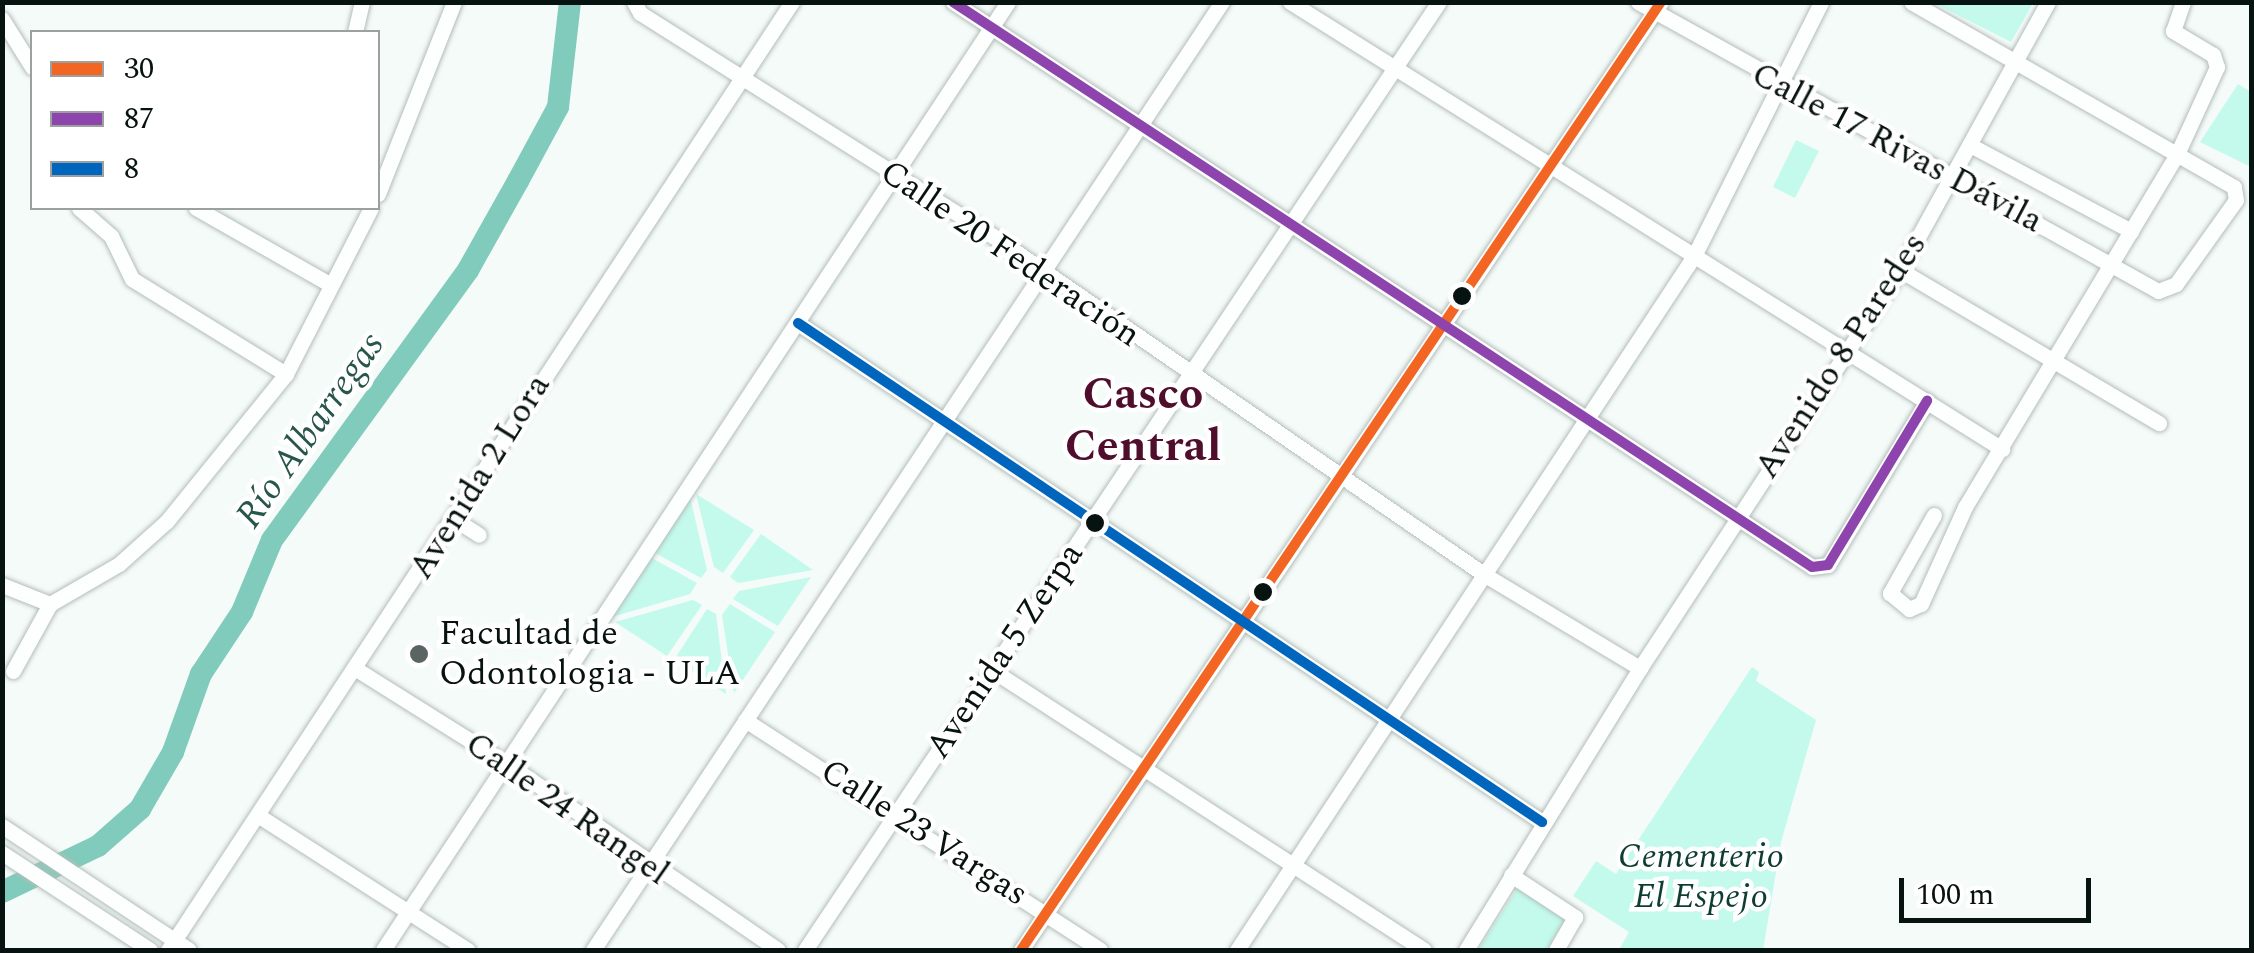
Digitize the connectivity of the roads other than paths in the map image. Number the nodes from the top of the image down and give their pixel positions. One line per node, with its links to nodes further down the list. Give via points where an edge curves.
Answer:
1 (362, 2): 18 (street)
2 (454, 2): 30 (street)
3 (634, 2): 22 (street, Calle 20 Federación, via 640,13)
4 (792, 2): 22 (street, Avenida 2 Lora)
5 (954, 2): 17 (street)
6 (1008, 2): 17 (street)
7 (1222, 2): 24 (street)
8 (1290, 2): 21 (street)
9 (1438, 2): 21 (street, Avenida 5 Zerpa)
10 (1638, 2): 15 (street, Calle 17 Rivas Dávila)
11 (1821, 2): 23 (street)
12 (1911, 2): 19 (street)
13 (2048, 2): 19 (street, Avenido 8 Paredes)
14 (2184, 2): 26 (street, via 2173,31 2218,62)
15 (1657, 7): 23 (street, Calle 17 Rivas Dávila); 27 (street)
16 (2, 19): 20 (street)
17 (990, 28): 24 (street); 28 (street)
18 (355, 30)
19 (2017, 62): 25 (street, Avenido 8 Paredes); 26 (street)
20 (30, 64)
21 (1394, 72): 27 (street); 34 (street, Avenida 5 Zerpa)
22 (744, 78): 28 (street, Calle 20 Federación); 56 (street, Avenida 2 Lora, via 545,373)
23 (1779, 86): 29 (street, Calle 17 Rivas Dávila); 36 (street)
24 (1141, 127): 34 (street); 39 (street)
25 (1970, 145): 29 (street, Avenido 8 Paredes); 35 (street)
26 (2178, 152): 35 (street); 37 (street, Calle 17 Rivas Dávila, via 2237,195 2176,284 2158,291)
27 (1546, 166): 36 (street); 42 (street)
28 (894, 178): 39 (street, Calle 20 Federación); 41 (street)
29 (1952, 178): 37 (street, Calle 17 Rivas Dávila); 38 (street, Avenido 8 Paredes)
30 (380, 189)
31 (81, 210): 45 (street, via 111,236 132,280)
32 (200, 210): 40 (street)
33 (370, 210): 40 (street)
34 (1294, 224): 42 (street); 46 (street, Avenida 5 Zerpa)
35 (2131, 231): 37 (street)
36 (1694, 256): 43 (street); 49 (street)
37 (2111, 263): 44 (street)
38 (1900, 270): 43 (street, Avenido 8 Paredes); 44 (street)
39 (1044, 271): 46 (street, Calle 20 Federación); 48 (street)
40 (332, 285): 45 (street)
41 (798, 323): 48 (street); 68 (street)
42 (1442, 324): 49 (street); 52 (street)
43 (1846, 350): 47 (street); 54 (street, Avenido 8 Paredes)
44 (2050, 358): 50 (street); 51 (street)
45 (286, 374): 60 (street, via 167,521 119,564)
46 (1190, 376): 52 (street, Calle 20 Federación); 55 (street, Avenida 5 Zerpa)
47 (1926, 401): 51 (street); 54 (street, via 1828,564 1812,567)
48 (943, 419): 55 (street); 66 (street)
49 (1586, 419): 54 (street); 58 (street)
50 (2159, 423)
51 (2002, 449): 53 (street, via 1960,516 1922,604 1909,609 1890,593)
52 (1337, 474): 58 (street, Calle 20 Federación); 61 (street)
53 (1934, 515)
54 (1738, 517): 62 (street, Avenido 8 Paredes)
55 (1094, 519): 61 (street); 65 (street, Avenida 5 Zerpa)
56 (456, 520): 57 (street); 63 (street, Avenida 2 Lora)
57 (479, 534)
58 (1484, 575): 62 (street, Calle 20 Federación); 67 (street)
59 (2, 585): 60 (street)
60 (50, 604): 64 (street)
61 (1243, 619): 67 (street); 69 (street)
62 (1640, 668): 72 (street, Avenido 8 Paredes)
63 (356, 669): 68 (street, Calle 24 Rangel); 71 (street, Avenida 2 Lora)
64 (12, 671)
65 (994, 672): 69 (street); 70 (street, Avenida 5 Zerpa)
66 (745, 720): 70 (street, Calle 23 Vargas); 75 (street)
67 (1387, 722): 72 (street); 76 (street)
68 (506, 763): 75 (street, Calle 24 Rangel); 78 (street)
69 (1146, 769): 76 (street); 79 (street)
70 (894, 815): 79 (street, Calle 23 Vargas); 86 (street, Avenida 5 Zerpa)
71 (259, 816): 78 (street); 80 (street, Avenida 2 Lora)
72 (1542, 822): 77 (street, Avenido 8 Paredes)
73 (2, 826): 80 (street)
74 (2, 854): 81 (street)
75 (648, 866): 84 (street); 85 (street, Calle 24 Rangel)
76 (1294, 866): 89 (street); 90 (street)
77 (1510, 876): 91 (street, Avenido 8 Paredes); 92 (street, via 1575,916)
78 (410, 911): 82 (street); 83 (street)
79 (1046, 913): 87 (street); 88 (street, Calle 23 Vargas)
80 (178, 948)
81 (150, 950)
82 (383, 950)
83 (468, 950)
84 (593, 950)
85 (778, 950)
86 (805, 950)
87 (1021, 950)
88 (1100, 950)
89 (1237, 950)
90 (1424, 950)
91 (1466, 950)
92 (1556, 950)

